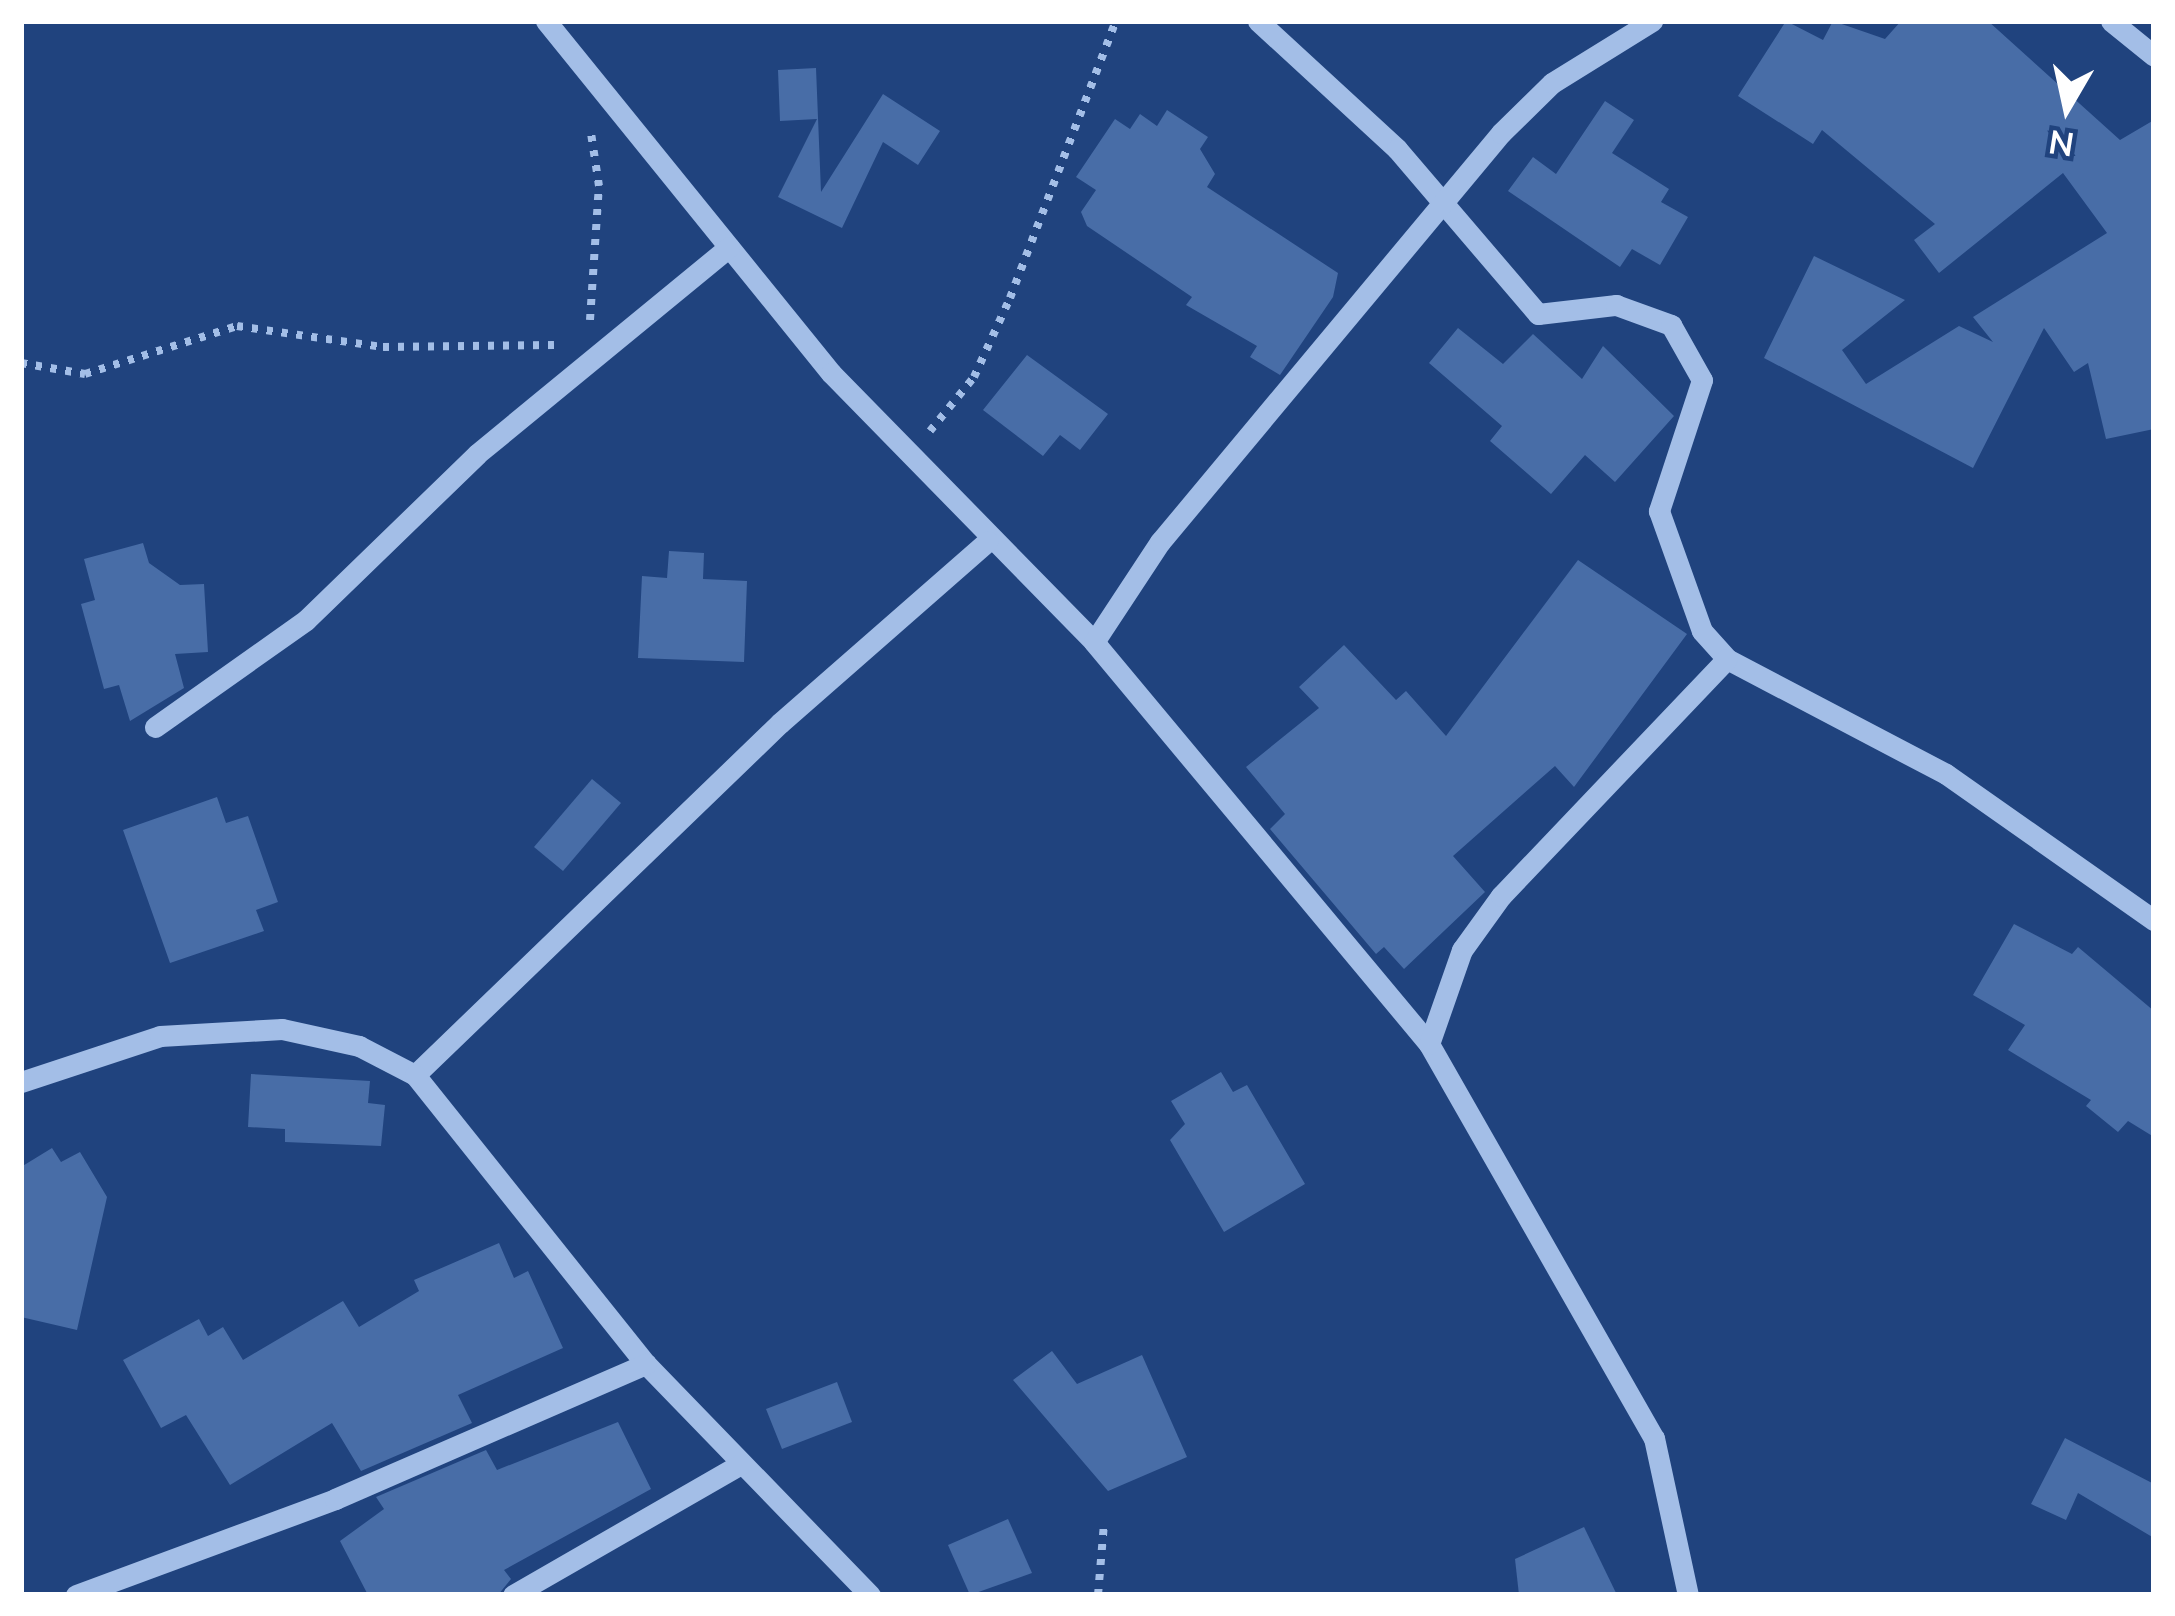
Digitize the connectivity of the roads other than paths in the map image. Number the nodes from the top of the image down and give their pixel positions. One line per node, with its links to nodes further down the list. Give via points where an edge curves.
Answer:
1 (546, 21): 7 (street)
2 (1258, 21): 6 (street, via 1343,92)
3 (1652, 21): 6 (street, via 1552,83)
4 (2111, 21): 5 (street)
5 (2154, 56)
6 (1442, 205): 9 (street, via 1160,542); 10 (street, via 1538,314 1616,305 1671,325 1702,380 1659,511 1702,631)
7 (729, 248): 8 (street); 11 (street, via 586,353 306,620)
8 (988, 541): 9 (street); 14 (street, via 780,723)
9 (1094, 642): 13 (street)
10 (1727, 659): 12 (street, via 1946,774); 13 (street, via 1502,896 1462,950)
11 (155, 727)
12 (2154, 920)
13 (1429, 1044): 21 (street, via 1654,1438)
14 (415, 1075): 15 (street, via 359,1046 282,1029 160,1036); 16 (street)
15 (21, 1082)
16 (646, 1364): 17 (street); 18 (street, via 334,1499)
17 (741, 1464): 19 (street); 20 (street)
18 (76, 1595)
19 (513, 1595)
20 (870, 1595)
21 (1688, 1595)

